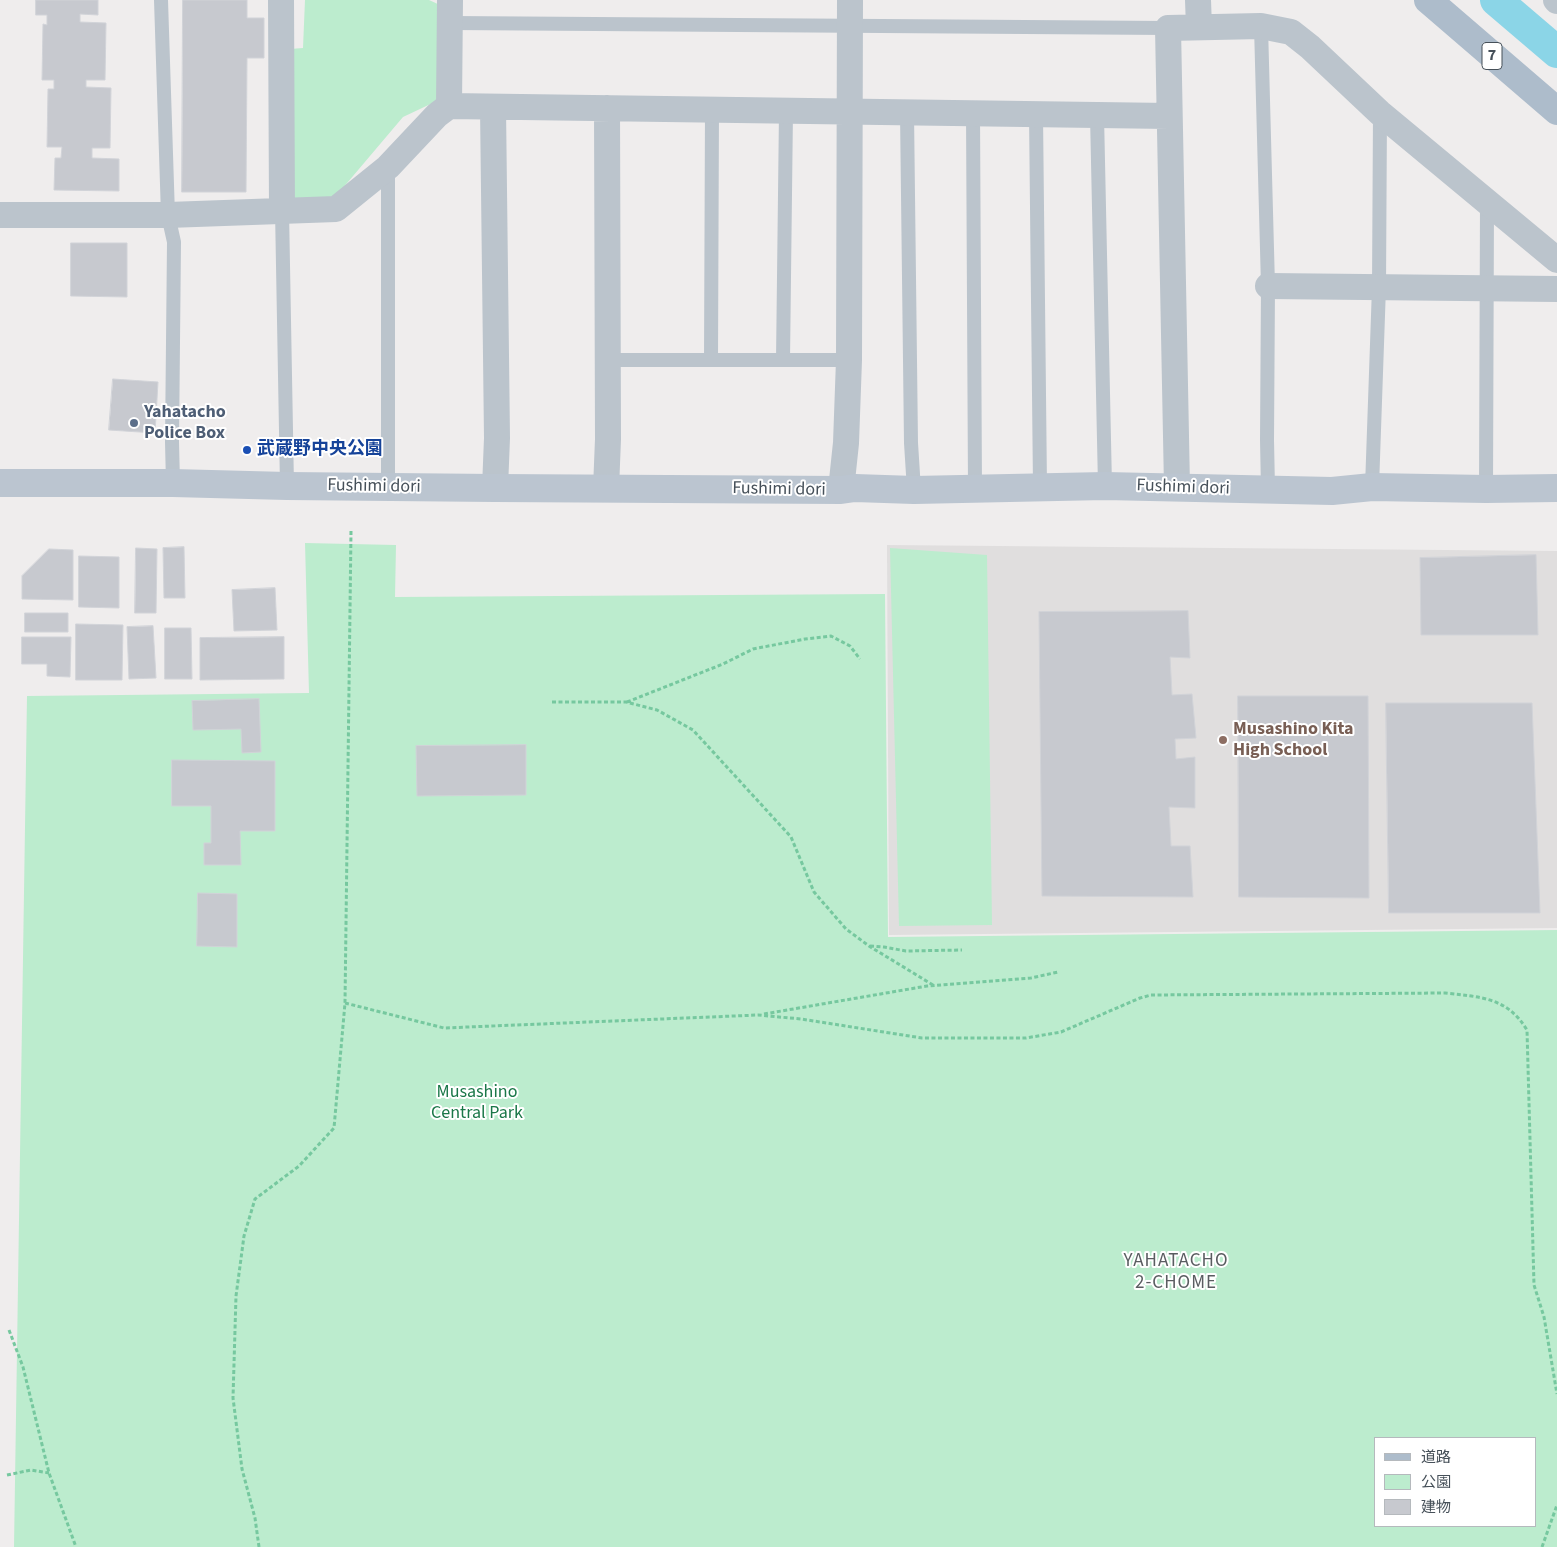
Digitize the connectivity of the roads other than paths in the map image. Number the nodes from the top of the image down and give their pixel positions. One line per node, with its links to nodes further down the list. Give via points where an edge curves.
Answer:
1 (161, 0): 27 (lane)
2 (281, 0): 26 (street)
3 (850, 0): 7 (street)
4 (1198, 0): 9 (street)
5 (1428, 0): 18 (main road, 7)
6 (450, 6): 7 (lane); 11 (street)
7 (850, 26): 10 (lane); 16 (street)
8 (1261, 26): 9 (street); 20 (street, via 1291,32); 30 (lane)
9 (1199, 27): 10 (street)
10 (1168, 28): 23 (street)
11 (449, 106): 12 (street); 24 (street)
12 (493, 107): 13 (street); 46 (street)
13 (607, 108): 14 (street); 34 (street)
14 (712, 109): 15 (street); 35 (lane)
15 (786, 111): 16 (street); 36 (lane)
16 (850, 111): 17 (street); 37 (street)
17 (907, 112): 19 (street); 53 (lane)
18 (1557, 112)
19 (973, 113): 21 (street); 49 (lane)
20 (1380, 113): 25 (street); 31 (lane)
21 (1036, 114): 22 (street); 43 (lane)
22 (1097, 115): 23 (street); 41 (lane)
23 (1169, 116): 44 (street)
24 (388, 167): 26 (street, via 336,209); 42 (lane)
25 (1487, 202): 29 (street); 32 (lane)
26 (282, 210): 27 (street); 40 (lane)
27 (168, 214): 28 (street); 39 (lane, via 174,242)
28 (0, 215)
29 (1557, 260)
30 (1268, 286): 31 (street); 50 (lane)
31 (1380, 287): 32 (street); 45 (lane)
32 (1487, 288): 33 (street); 51 (lane)
33 (1557, 289)
34 (608, 360): 35 (lane); 47 (street)
35 (711, 360): 36 (lane)
36 (782, 360): 37 (lane)
37 (849, 360): 52 (street)
38 (0, 483): 39 (street, Fushimi dori)
39 (173, 483): 40 (street, Fushimi dori)
40 (287, 486): 42 (street, Fushimi dori)
41 (1105, 486): 43 (street, Fushimi dori); 44 (street, Fushimi dori)
42 (388, 487): 46 (street, Fushimi dori)
43 (1040, 487): 49 (street, Fushimi dori)
44 (1177, 487): 50 (street, Fushimi dori)
45 (1372, 487): 50 (street, Fushimi dori, via 1332,491); 51 (street, Fushimi dori)
46 (496, 488): 47 (street, Fushimi dori)
47 (606, 488): 52 (street, Fushimi dori)
48 (1557, 488): 51 (street, Fushimi dori)
49 (975, 489): 53 (street, Fushimi dori)
50 (1268, 489)
51 (1486, 489)
52 (841, 490): 53 (street, Fushimi dori)
53 (914, 490)

